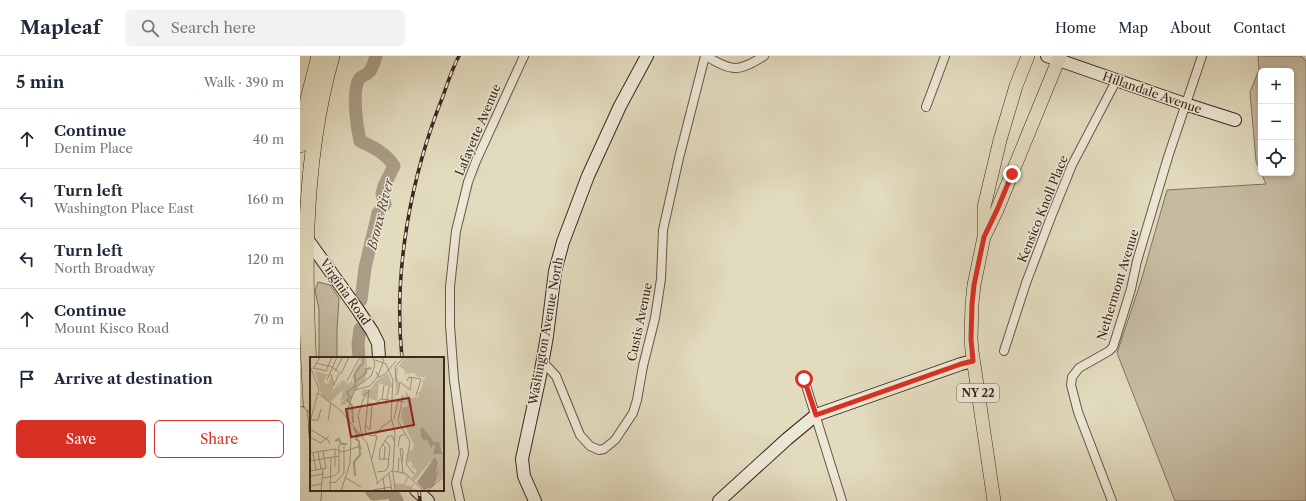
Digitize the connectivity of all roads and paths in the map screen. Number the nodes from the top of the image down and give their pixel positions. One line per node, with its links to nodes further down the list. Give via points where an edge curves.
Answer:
1 (320, 56): 15 (highway, via 308,99)
2 (332, 56): 16 (highway, via 314,126)
3 (524, 56): 31 (street, Lafayette Avenue, via 476,161 456,231 450,287 450,325 464,454 456,483)
4 (647, 56): 20 (street, Washington Avenue North, via 602,144 563,242 555,271)
5 (705, 56): 6 (street, via 736,69 754,63); 20 (street, Custis Avenue, via 663,230 661,279 637,400 627,424 615,440 604,449 599,450 590,446 580,435 556,376)
6 (764, 56)
7 (945, 56): 13 (street)
8 (1028, 56): 17 (main road, via 1000,140 984,207)
9 (1202, 56): 12 (street, Nethermont Avenue)
10 (1055, 57): 11 (street, Hillandale Avenue); 17 (main road, NY 22, via 997,210)
11 (1116, 81): 12 (street, Hillandale Avenue); 18 (street, Kensico Knoll Place, via 1072,165 1050,217)
12 (1185, 104): 14 (street, Hillandale Avenue); 36 (street, Nethermont Avenue, via 1113,347 1080,368 1071,381 1072,395)
13 (926, 107)
14 (1235, 120)
15 (300, 145)
16 (302, 233): 19 (street, Virginia Road, via 372,330 378,343); 23 (highway)
17 (984, 237): 21 (main road, NY 22, via 972,304)
18 (1004, 350)
19 (379, 357)
20 (542, 361): 32 (street, Washington Avenue North, via 522,459 524,476)
21 (973, 361): 25 (street); 35 (main road, NY 22)
22 (804, 379): 25 (street)
23 (310, 386)
24 (300, 414): 28 (highway)
25 (816, 415): 33 (street); 34 (street)
26 (314, 491): 29 (highway)
27 (417, 491): 30 (street)
28 (302, 501)
29 (313, 501)
30 (428, 501)
31 (460, 501)
32 (535, 501)
33 (719, 501)
34 (842, 501)
35 (994, 501)
36 (1112, 501)

